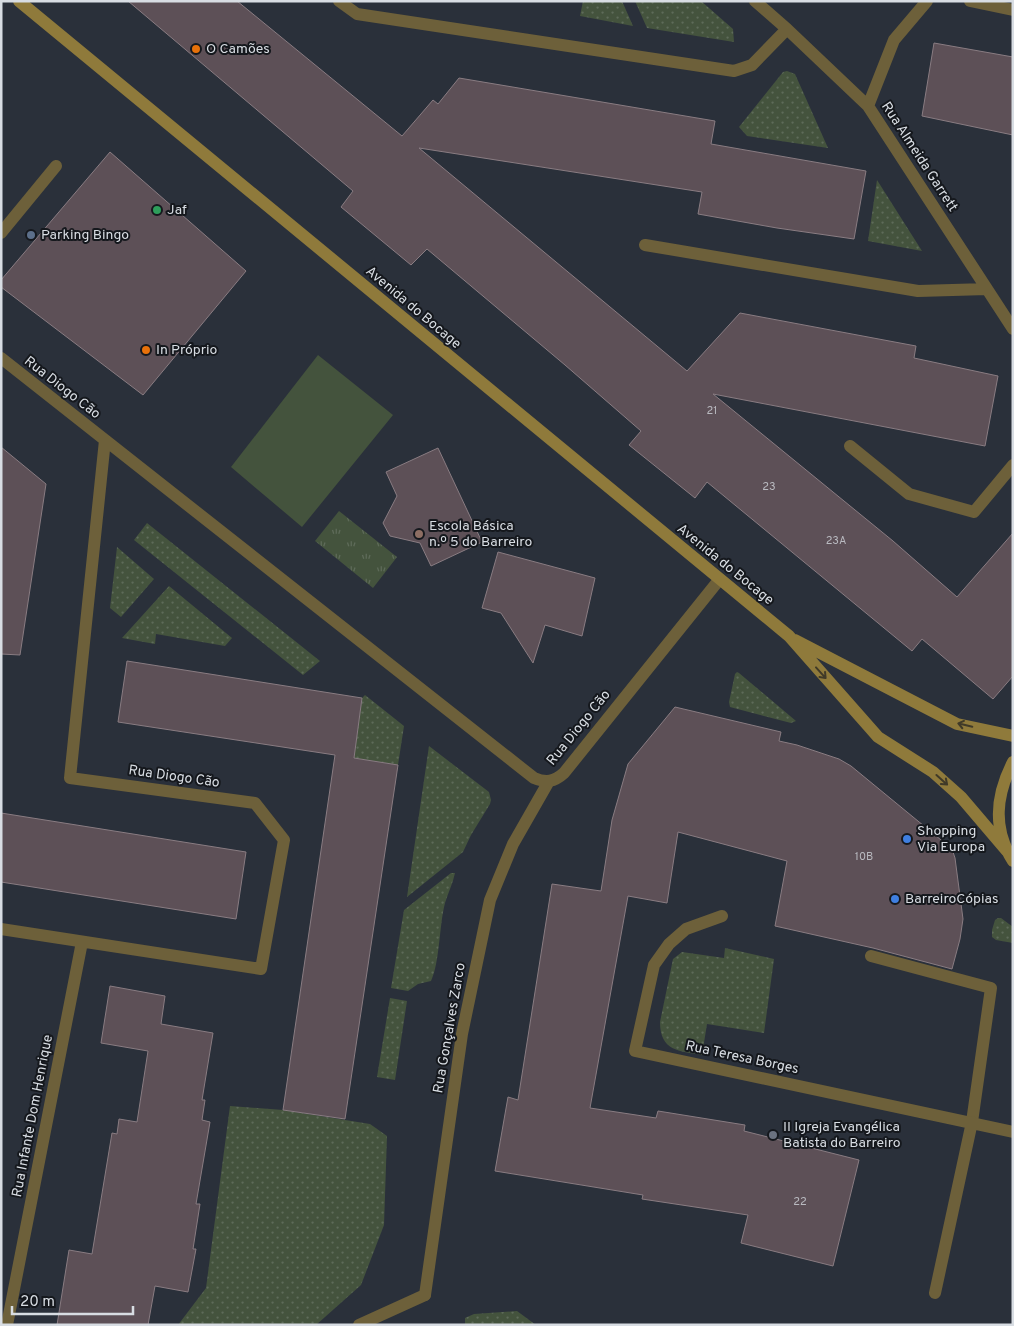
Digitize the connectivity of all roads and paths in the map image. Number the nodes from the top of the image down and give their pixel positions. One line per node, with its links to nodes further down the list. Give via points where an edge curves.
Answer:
1 (19, 1): 18 (main road, Avenida do Bocage)
2 (339, 1): 7 (street, via 357,14 734,71 752,65)
3 (755, 1): 7 (street, Rua Almeida Garrett)
4 (927, 1): 8 (street, via 894,40)
5 (970, 1): 6 (street)
6 (1013, 10)
7 (787, 29): 8 (street, Rua Almeida Garrett)
8 (868, 106): 12 (street, Rua Almeida Garrett)
9 (56, 166): 10 (street)
10 (1, 233)
11 (645, 245): 12 (street, via 918,291)
12 (987, 289): 13 (street, Rua Almeida Garrett)
13 (1013, 329)
14 (1, 358): 15 (street, Rua Diogo Cão)
15 (105, 440): 22 (street, Rua Diogo Cão, via 534,778); 26 (street, Rua Diogo Cão, via 70,778 255,804 284,840 261,969)
16 (850, 446): 17 (street, via 909,494 974,512)
17 (1013, 465)
18 (719, 580): 19 (main road, Avenida do Bocage); 22 (street, Rua Diogo Cão, via 564,773 557,780)
19 (789, 636): 20 (main road, Avenida do Bocage, one-way to 19, via 957,724); 23 (main road, Avenida do Bocage, one-way to 23, via 878,737 933,772 961,797)
20 (1013, 736)
21 (1013, 762): 23 (main road, via 1003,780 998,804 1000,828)
22 (549, 781): 32 (street, Rua Gonçalves Zarco, via 512,844 490,900 462,1034 425,1295)
23 (1010, 856)
24 (722, 916): 28 (street, Rua Teresa Borges, via 686,929 669,944 654,965 635,1051)
25 (1, 929): 26 (street)
26 (82, 942): 31 (street, Rua Infante Dom Henrique)
27 (871, 956): 28 (street, via 991,988)
28 (972, 1122): 29 (street, Rua Teresa Borges); 30 (street)
29 (1013, 1132)
30 (936, 1293)
31 (7, 1325)
32 (359, 1325)

